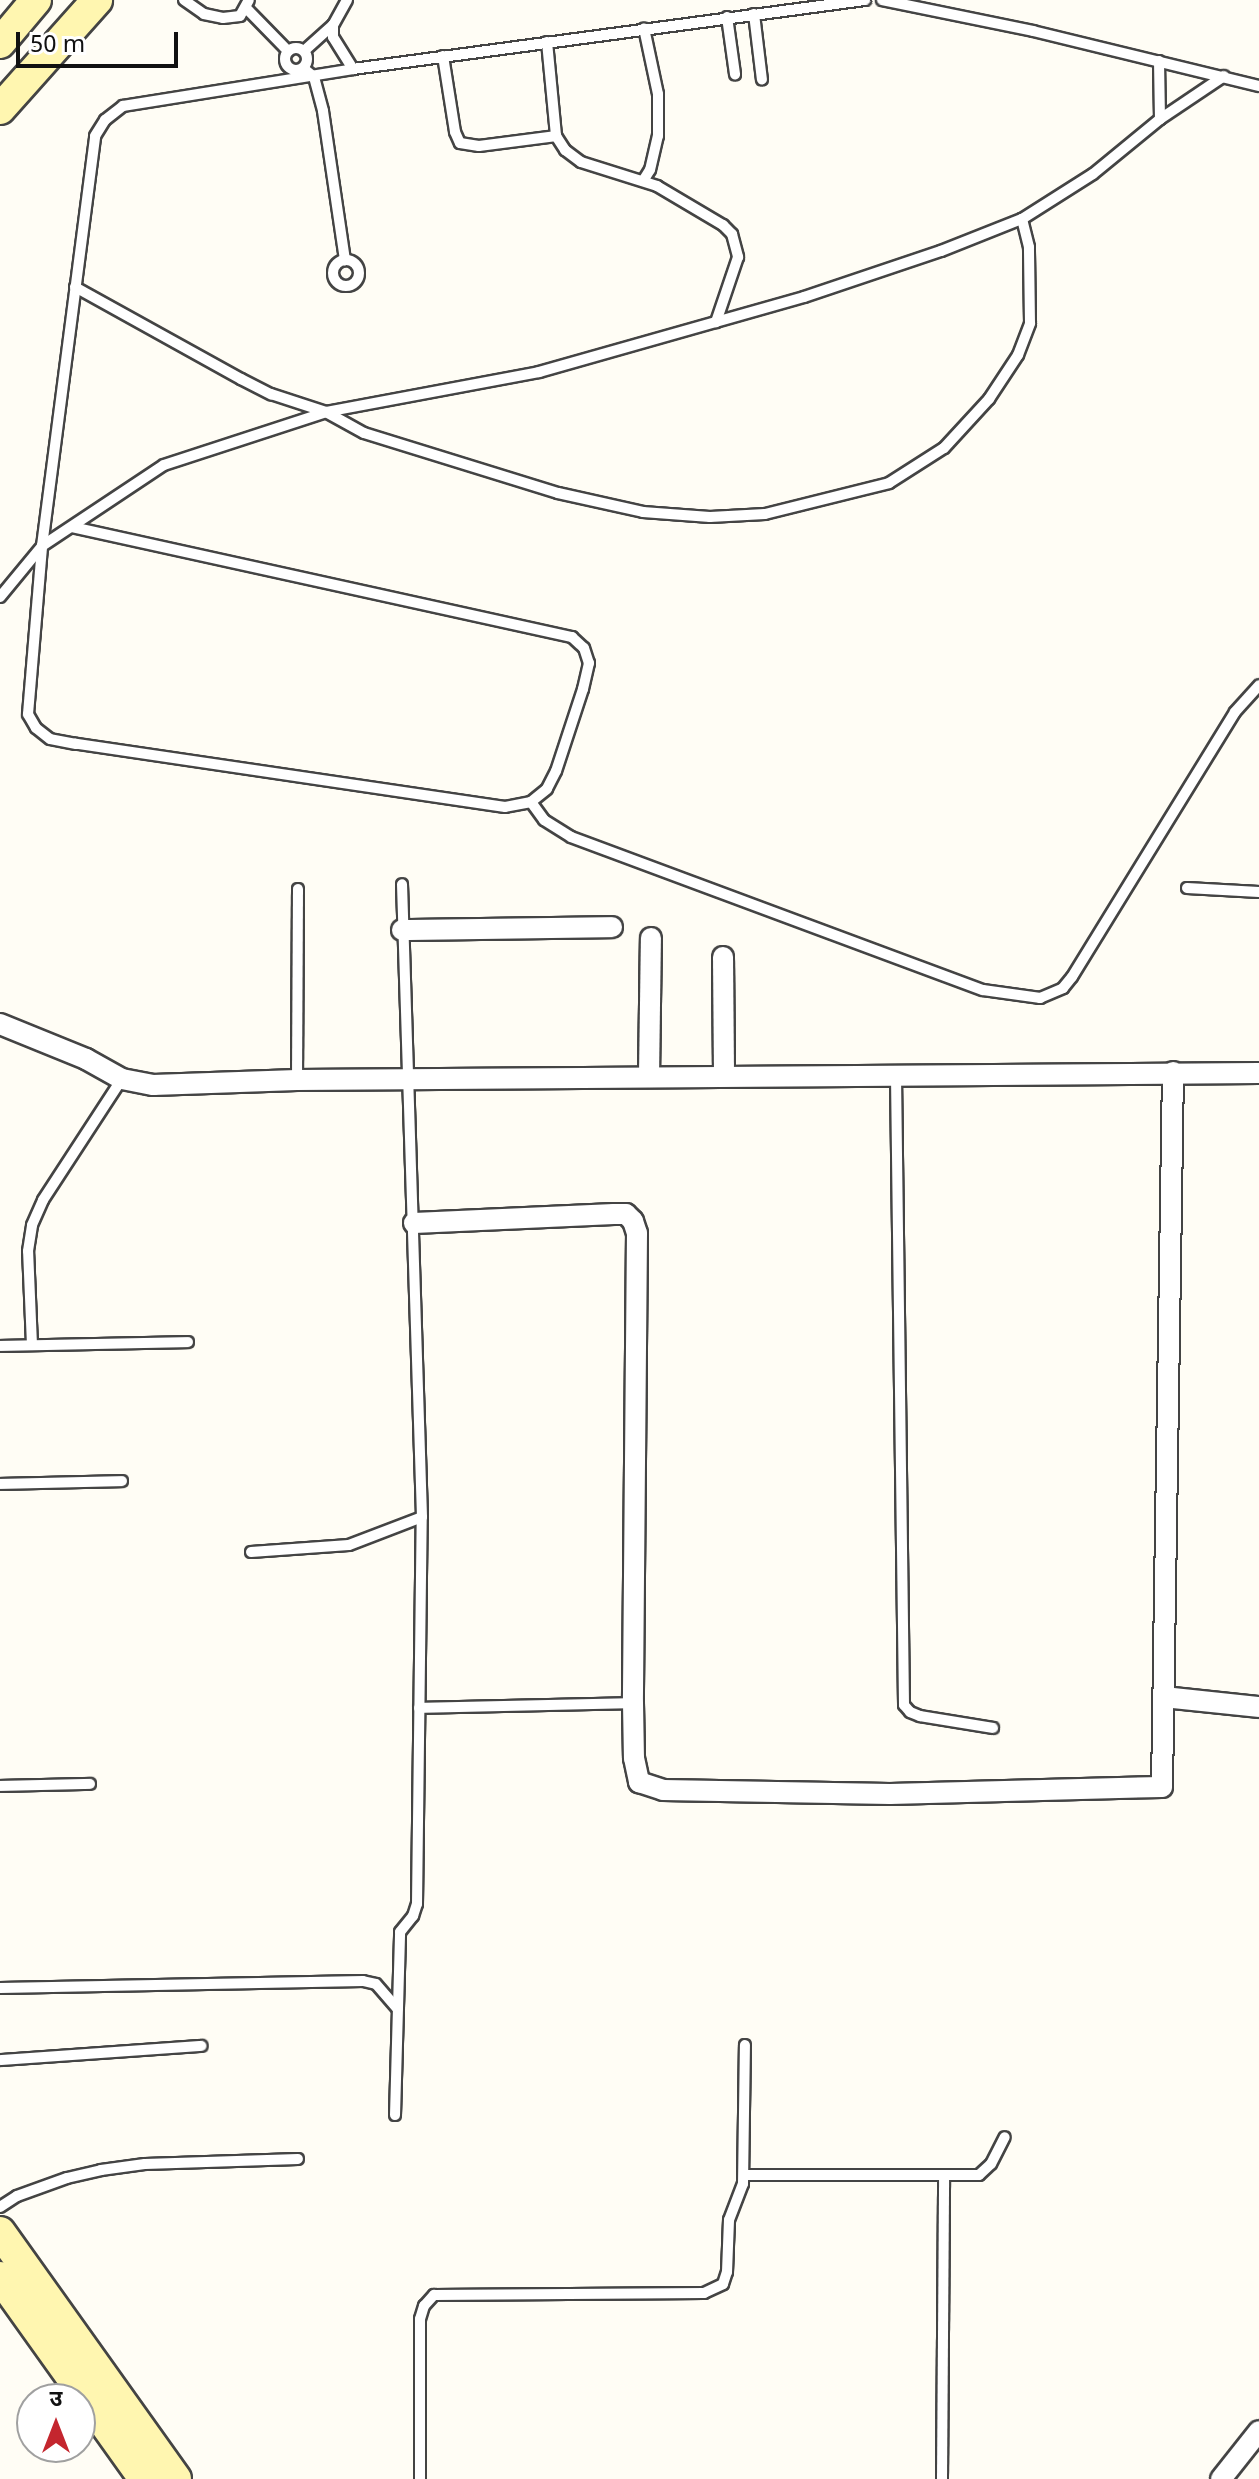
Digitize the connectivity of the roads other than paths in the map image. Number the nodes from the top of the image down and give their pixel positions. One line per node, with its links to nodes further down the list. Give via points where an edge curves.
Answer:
1 (36, 0): 13 (main road)
2 (97, 0): 25 (main road)
3 (184, 0): 7 (lane, via 204,14 223,18 240,16)
4 (347, 0): 10 (lane)
5 (865, 0): 8 (lane)
6 (882, 0): 17 (lane)
7 (248, 4): 14 (lane)
8 (754, 14): 9 (lane); 23 (lane)
9 (727, 17): 11 (lane); 20 (lane)
10 (333, 25): 15 (lane); 19 (lane, via 337,48)
11 (644, 28): 12 (lane); 28 (lane, via 658,94 658,136)
12 (547, 42): 16 (lane); 27 (lane)
13 (0, 43)
14 (288, 51): 15 (lane); 18 (lane, via 287,66)
15 (304, 51): 18 (lane)
16 (443, 56): 19 (lane); 27 (lane, via 460,143 479,146)
17 (1159, 61): 21 (lane); 26 (lane)
18 (303, 68): 22 (lane)
19 (353, 69): 22 (lane)
20 (735, 74)
21 (1224, 76): 24 (lane); 26 (lane)
22 (314, 77): 30 (lane); 31 (lane, via 123,106 105,120 95,136)
23 (762, 80)
24 (1259, 86)
25 (0, 109)
26 (1160, 119): 29 (lane, via 1093,174)
27 (556, 136): 28 (lane, via 581,162)
28 (643, 181): 32 (lane, via 723,225 736,242 738,257)
29 (1022, 219): 32 (lane, via 900,265); 33 (lane, via 1029,247 1030,323 1018,355 989,399 944,448 889,483 765,514 643,512 558,493 364,433)
30 (345, 260)
31 (75, 287): 33 (lane, via 251,384); 35 (lane)
32 (716, 322): 33 (lane, via 539,372)
33 (326, 412): 34 (lane, via 164,465)
34 (72, 527): 35 (lane); 38 (lane, via 572,637 584,648 589,663 583,689 556,771 547,789)
35 (42, 546): 36 (lane); 38 (lane, via 28,714 50,739 505,807)
36 (0, 597)
37 (1259, 685): 38 (lane, via 1235,712 1072,977 1063,988 1040,998 983,990 571,837 544,820)
38 (531, 802)
39 (402, 884): 44 (lane)
40 (1187, 888): 42 (lane)
41 (298, 889): 54 (lane)
42 (1259, 892)
43 (612, 927): 44 (street)
44 (402, 930): 55 (lane)
45 (651, 938): 50 (street)
46 (723, 957): 51 (street)
47 (0, 1024): 53 (street)
48 (1173, 1072): 49 (street); 52 (street); 64 (street)
49 (1259, 1073)
50 (649, 1076): 51 (street); 55 (street)
51 (724, 1076): 52 (street)
52 (896, 1076): 68 (lane, via 904,1705 920,1716)
53 (122, 1079): 54 (street, via 153,1085); 58 (lane, via 32,1225)
54 (297, 1080): 55 (street)
55 (407, 1080): 56 (lane)
56 (414, 1223): 62 (lane); 65 (street, via 614,1214 626,1214 633,1221)
57 (188, 1342): 58 (lane)
58 (32, 1345): 59 (lane)
59 (0, 1346)
60 (122, 1481): 61 (lane)
61 (0, 1484)
62 (422, 1517): 63 (lane, via 349,1545); 67 (lane)
63 (251, 1552)
64 (1164, 1697): 65 (street, via 1162,1787 890,1794 646,1787 636,1775); 66 (street)
65 (633, 1703): 67 (lane)
66 (1259, 1707)
67 (419, 1708): 72 (lane, via 417,1904 400,1932)
68 (993, 1728)
69 (90, 1784): 70 (lane)
70 (0, 1786)
71 (0, 1988): 72 (lane, via 363,1981 376,1984)
72 (398, 2009): 76 (lane)
73 (745, 2045): 79 (lane)
74 (202, 2046): 75 (lane)
75 (0, 2060)
76 (395, 2115)
77 (1005, 2137): 80 (lane, via 986,2171)
78 (298, 2159): 81 (lane, via 101,2170 17,2196)
79 (744, 2175): 80 (lane); 87 (lane, via 729,2220 727,2272 716,2290 434,2295 420,2319)
80 (944, 2175): 88 (lane)
81 (0, 2207)
82 (0, 2232): 86 (main road)
83 (0, 2277): 85 (main road)
84 (1259, 2431): 89 (street)
85 (144, 2479)
86 (176, 2479)
87 (420, 2479)
88 (942, 2479)
89 (1221, 2479)

